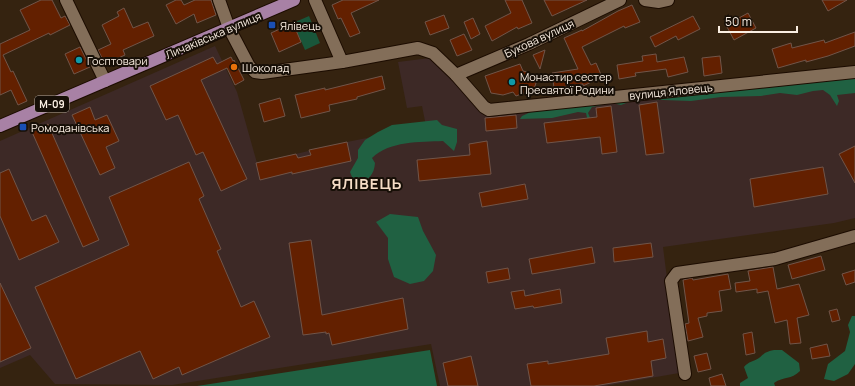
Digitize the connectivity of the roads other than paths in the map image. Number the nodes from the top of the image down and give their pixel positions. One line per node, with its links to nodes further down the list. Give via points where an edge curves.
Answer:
1 (66, 0): 12 (street)
2 (219, 0): 8 (street)
3 (294, 0): 8 (main road, Личаківська вулиця / М-09)
4 (314, 0): 9 (street)
5 (620, 0): 11 (street, Букова вулиця, via 529,44)
6 (645, 0): 7 (street)
7 (668, 0)
8 (229, 28): 9 (street, вулиця Яловець, via 249,66 255,72); 12 (main road, Личаківська вулиця / М-09)
9 (342, 62): 11 (street, вулиця Яловець, via 418,48 433,52)
10 (855, 72): 11 (street, вулиця Яловець, via 489,110)
11 (456, 75)
12 (105, 81): 13 (main road, Личаківська вулиця / М-09)
13 (0, 126)
14 (855, 236): 15 (street, via 775,259 677,273 671,281)
15 (685, 374)

